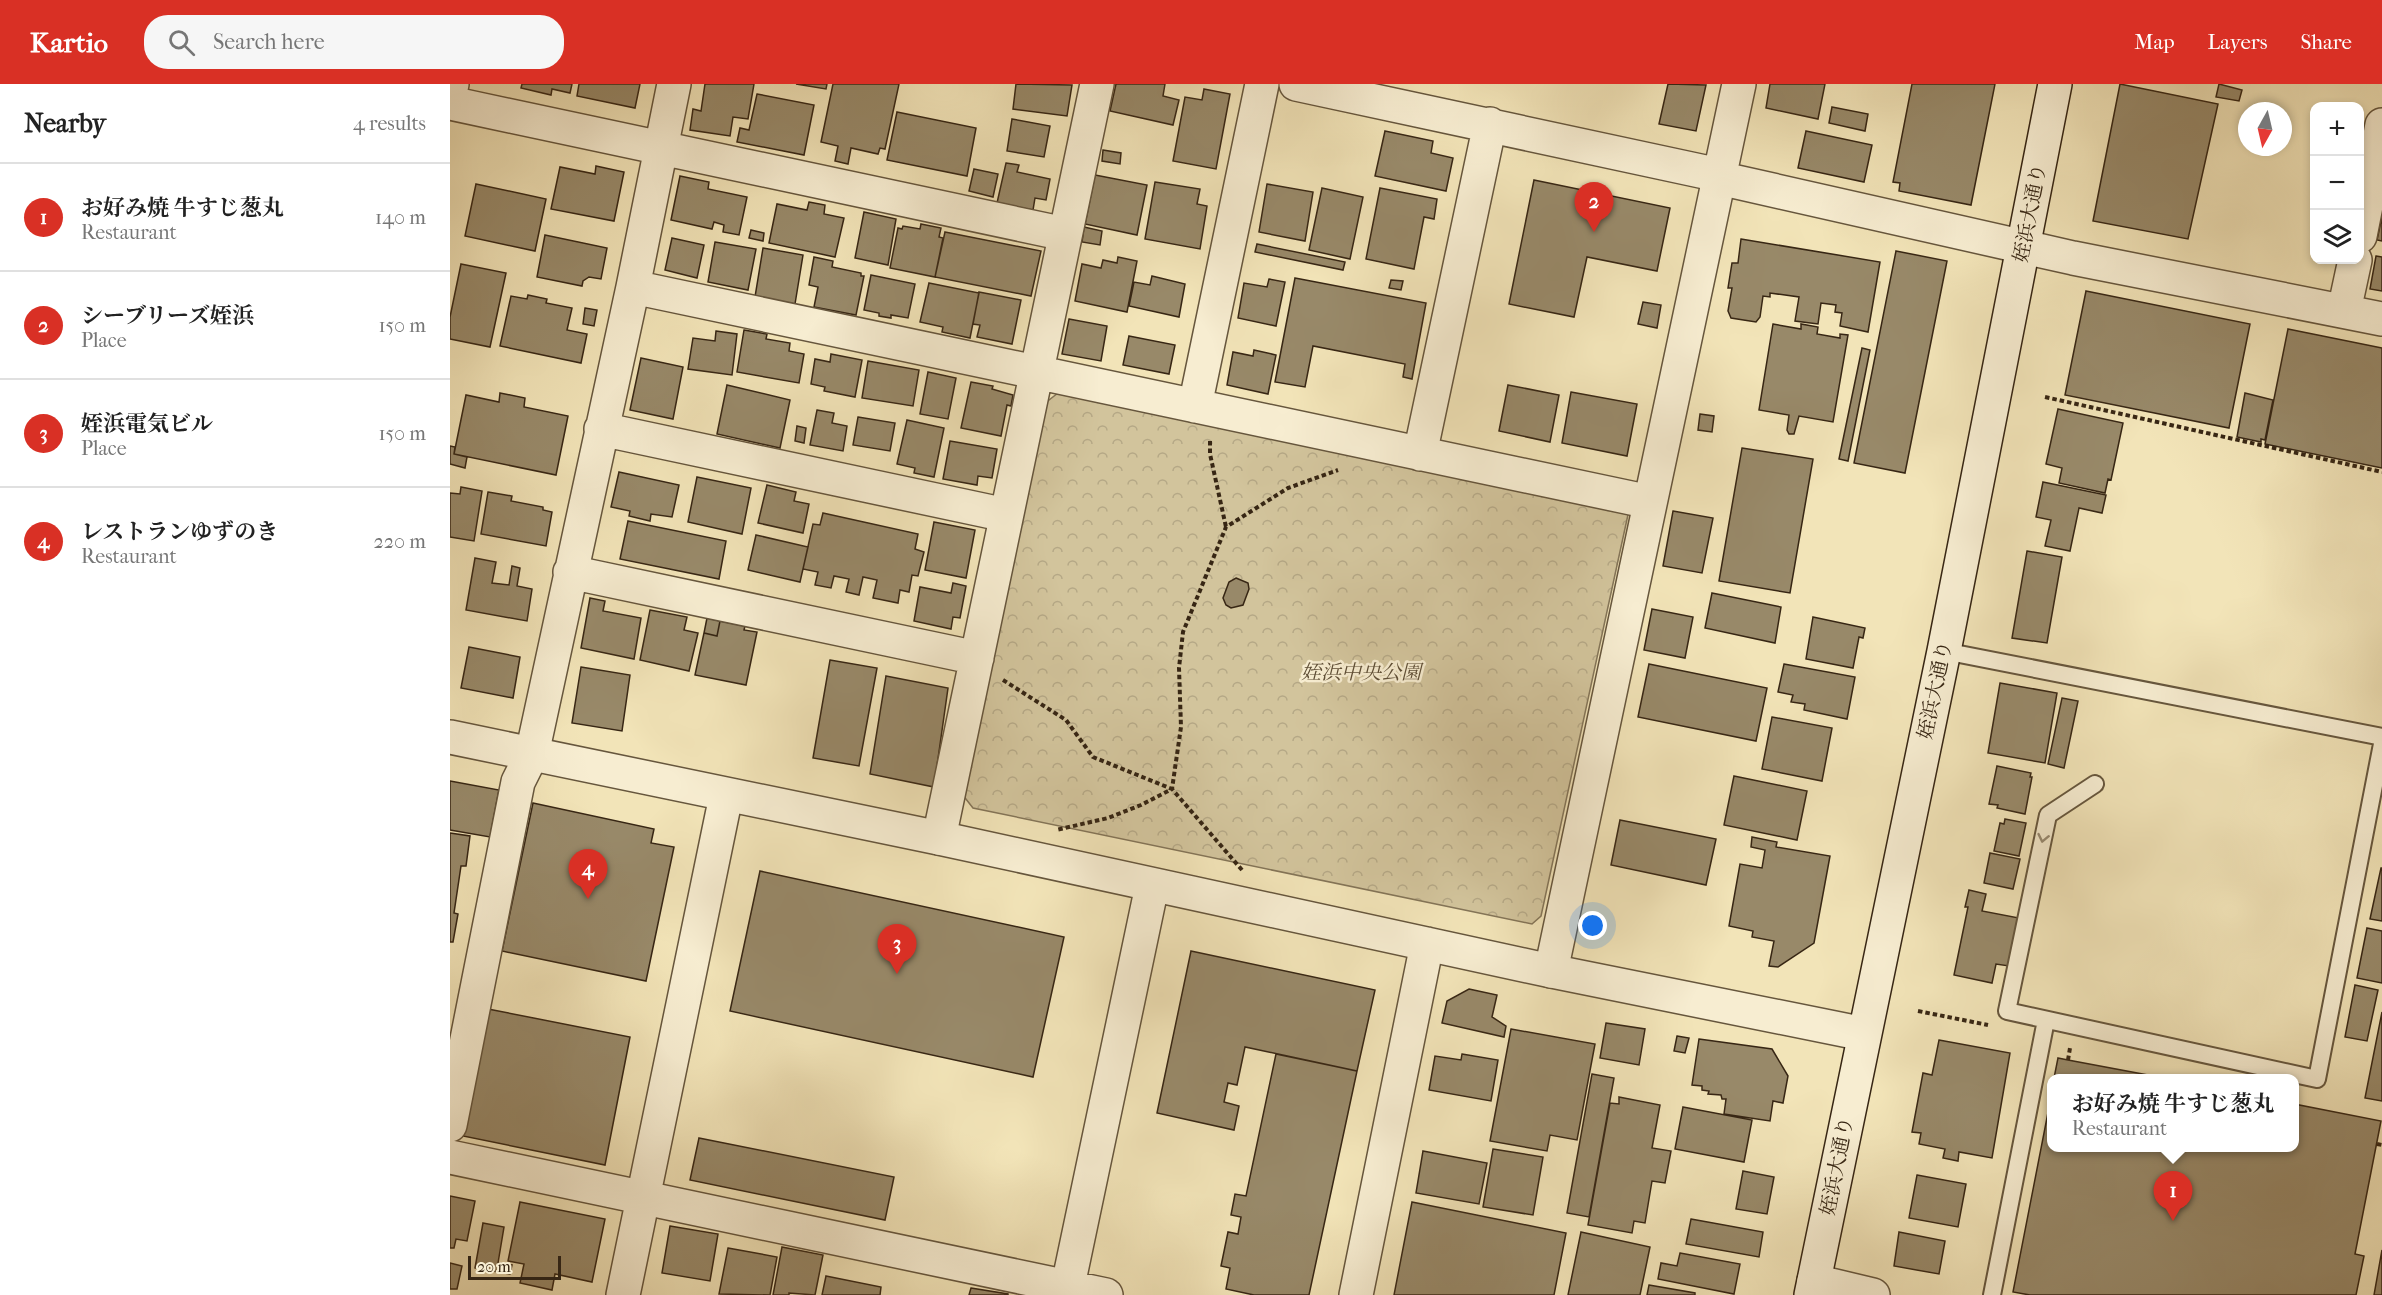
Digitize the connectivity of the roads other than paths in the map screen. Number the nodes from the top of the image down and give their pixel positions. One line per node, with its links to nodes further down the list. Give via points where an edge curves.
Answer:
1 (452, 84): 8 (street)
2 (674, 84): 12 (street)
3 (1097, 84): 16 (street)
4 (1262, 84): 23 (street)
5 (1296, 84): 10 (street)
6 (1739, 84): 14 (street)
7 (2055, 84): 17 (street, 姪浜大通り)
8 (450, 92)
9 (450, 103): 12 (street)
10 (1490, 124): 14 (street); 25 (street)
11 (2382, 125): 13 (street)
12 (661, 147): 16 (street); 19 (street)
13 (2377, 173): 15 (street)
14 (1719, 178): 17 (street); 26 (street)
15 (2364, 221)
16 (1065, 234): 22 (street)
17 (2024, 246): 20 (street); 29 (street, 姪浜大通り)
18 (2354, 264): 20 (street)
19 (633, 287): 22 (street); 24 (street)
20 (2344, 311): 21 (street)
21 (2382, 319)
22 (1036, 373): 23 (street); 27 (street)
23 (1203, 419): 25 (street)
24 (601, 429): 27 (street); 28 (street)
25 (1420, 454): 26 (street)
26 (1650, 502): 40 (street)
27 (1006, 515): 30 (street)
28 (570, 572): 30 (street); 34 (street)
29 (1944, 651): 32 (lane); 42 (street, 姪浜大通り)
30 (987, 668): 37 (street)
31 (450, 737): 34 (street)
32 (2382, 737)
33 (2382, 744): 44 (lane, via 2318,1079)
34 (532, 754): 36 (street); 45 (street, via 518,782)
35 (2095, 784): 41 (lane, one-way to 41, via 2048,814 2007,1011)
36 (726, 796): 37 (street); 47 (street)
37 (939, 838): 38 (street)
38 (1152, 886): 39 (street); 49 (street)
39 (1427, 944): 40 (street); 52 (street)
40 (1551, 971): 42 (street)
41 (2046, 1020): 43 (lane); 54 (lane)
42 (1864, 1034): 48 (street, 姪浜大通り)
43 (2295, 1074)
44 (2299, 1075)
45 (450, 1125)
46 (450, 1157): 47 (street)
47 (643, 1198): 49 (street); 50 (street)
48 (1812, 1288): 53 (street)
49 (1067, 1291): 51 (street)
50 (623, 1295)
51 (1106, 1295)
52 (1356, 1295)
53 (1873, 1295)
54 (1992, 1295)

